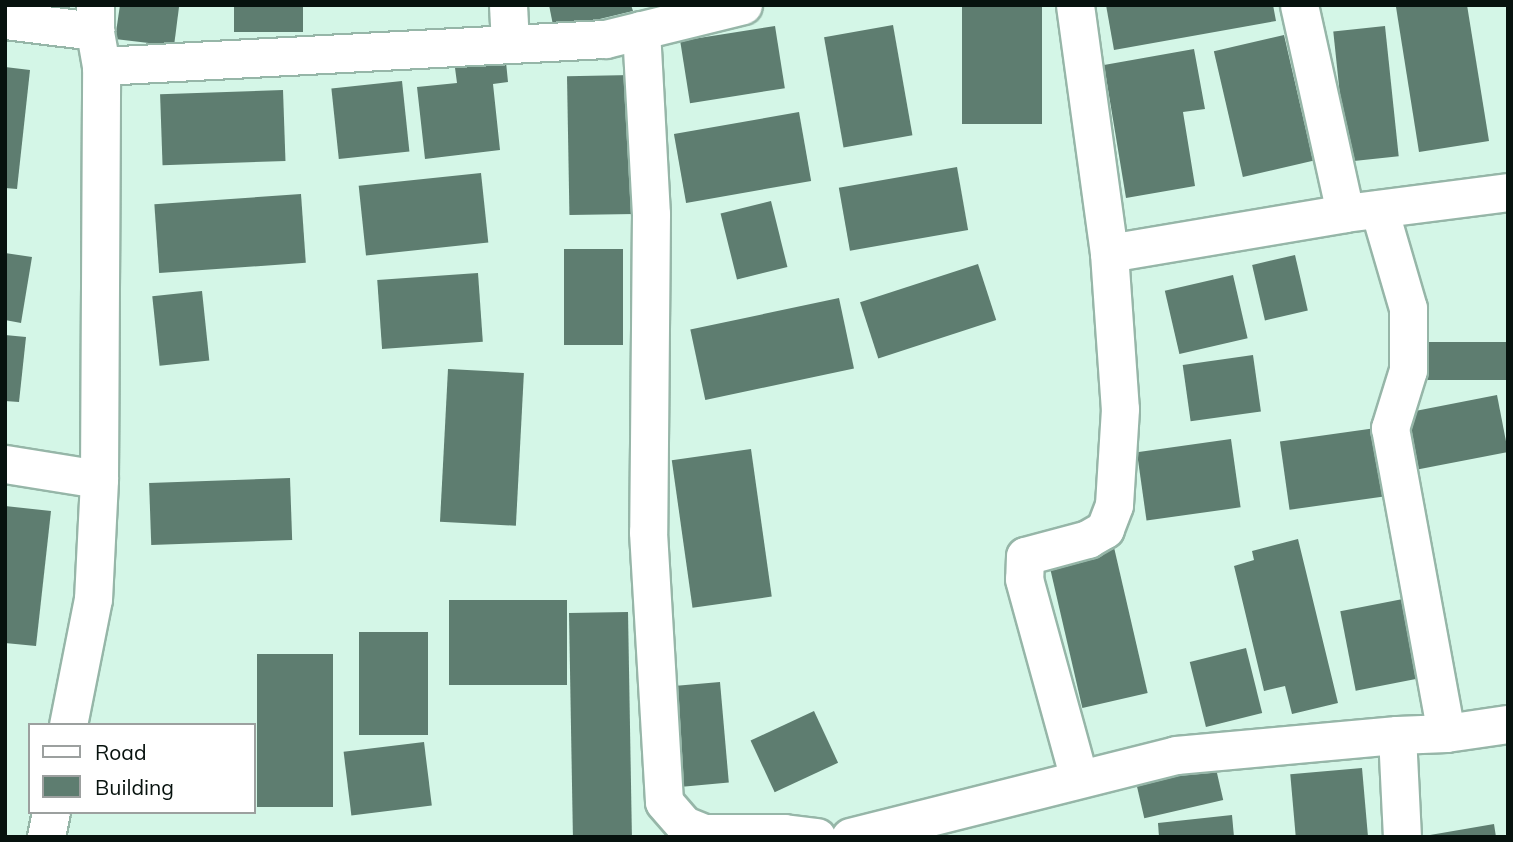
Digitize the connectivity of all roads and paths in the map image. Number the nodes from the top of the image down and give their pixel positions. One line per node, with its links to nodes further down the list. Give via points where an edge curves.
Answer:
1 (508, 5): 8 (street)
2 (743, 5): 7 (street)
3 (1075, 5): 12 (street)
4 (1299, 5): 11 (street)
5 (95, 18): 6 (street); 9 (street)
6 (5, 20)
7 (641, 30): 8 (street, via 605,39); 22 (street, via 651,214 648,533 664,802 684,825 704,833)
8 (510, 42): 9 (street)
9 (101, 66): 14 (street)
10 (1508, 192): 11 (street)
11 (1362, 211): 12 (street); 17 (street, via 1408,308 1408,370 1390,428)
12 (1109, 253): 19 (street, via 1121,409 1114,505 1105,529 1088,539 1025,556 1024,579)
13 (5, 464): 14 (street)
14 (99, 479): 15 (street, via 93,599)
15 (68, 723)
16 (1508, 724): 17 (street)
17 (1446, 733): 18 (street)
18 (1397, 735): 19 (street, via 1176,755); 24 (street)
19 (1079, 778): 23 (street)
20 (51, 814): 21 (street)
21 (46, 837)
22 (817, 837)
23 (850, 837)
24 (1402, 837)

